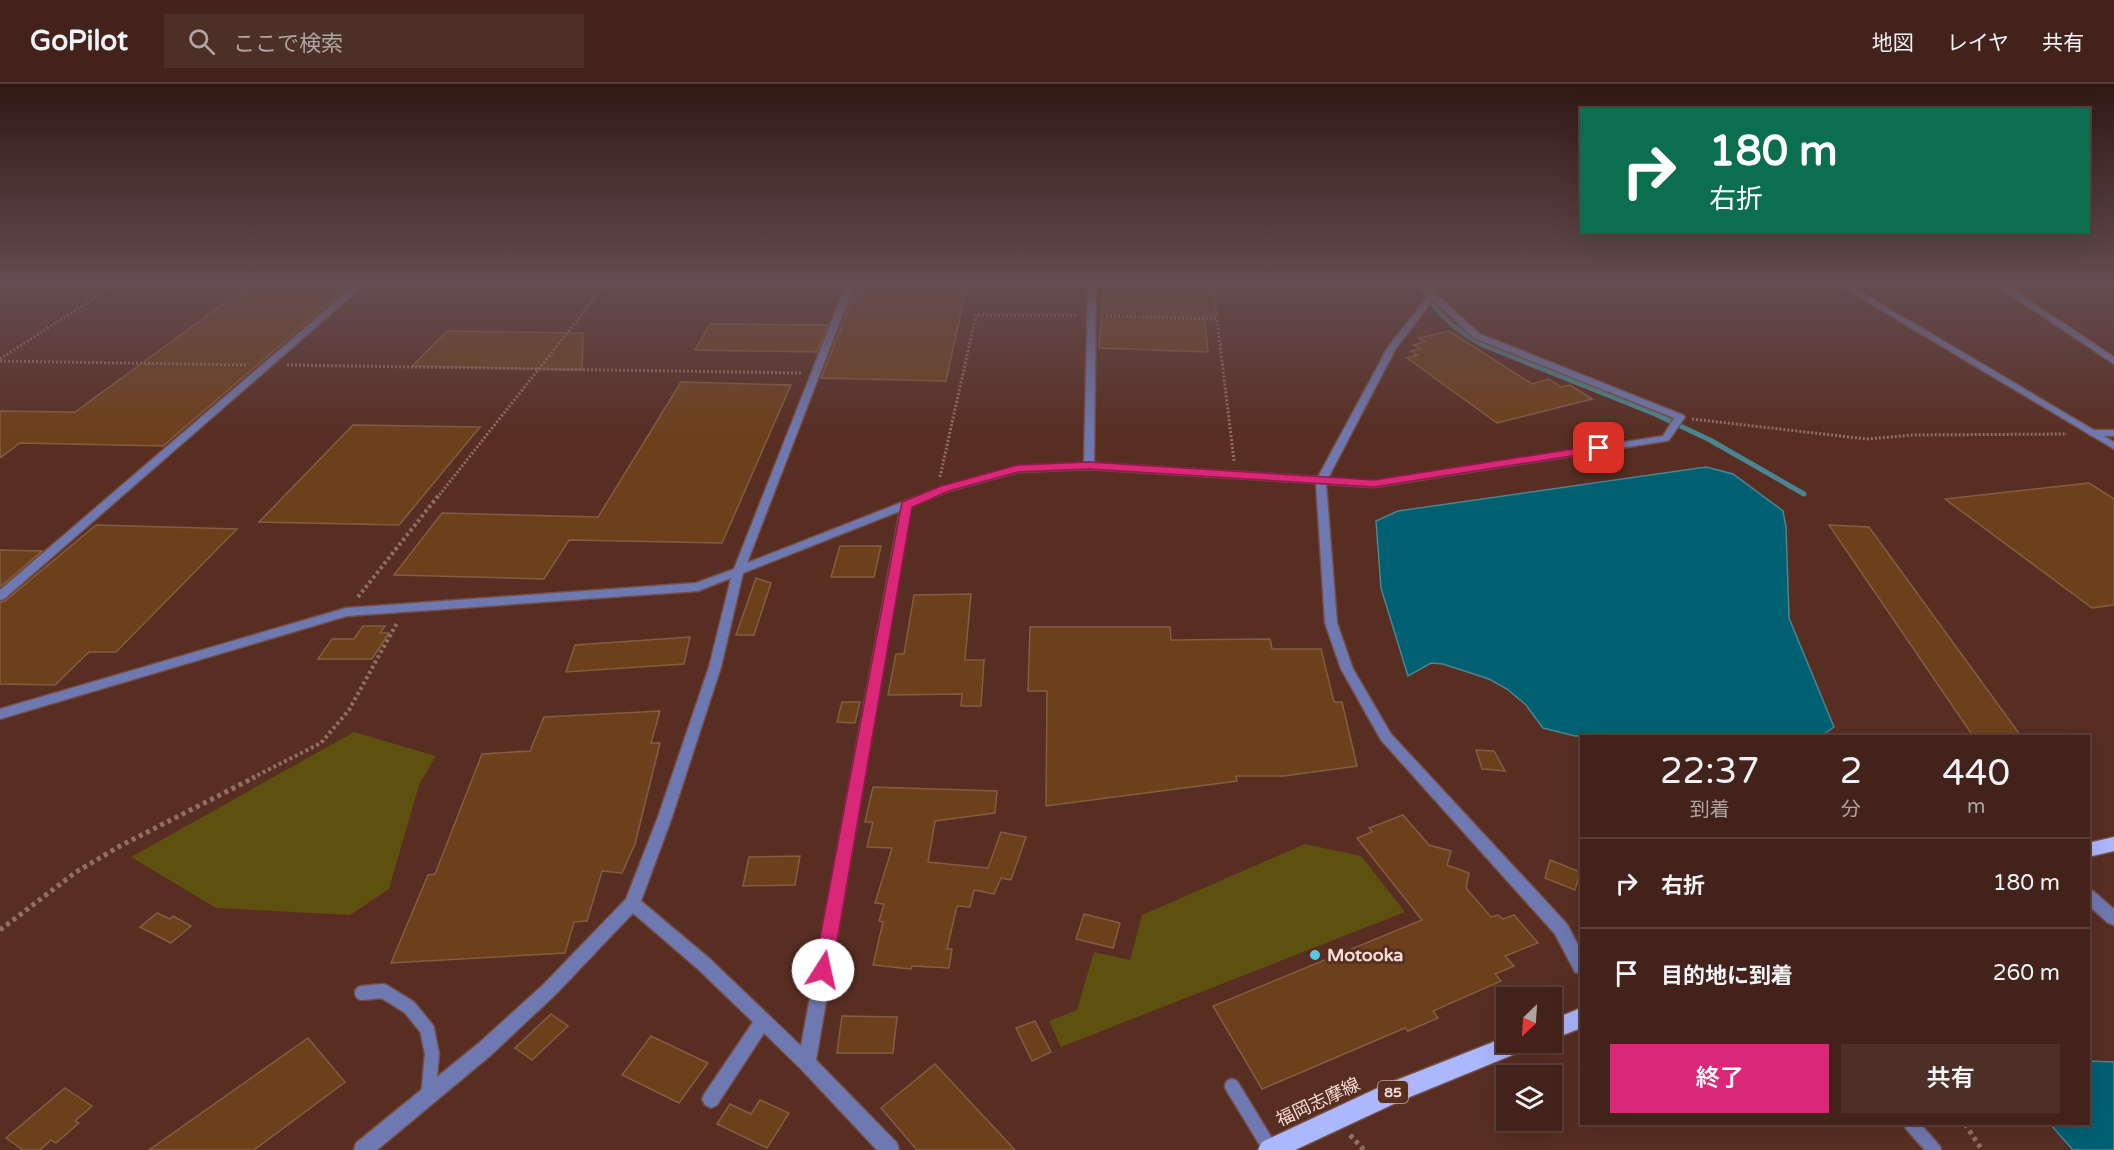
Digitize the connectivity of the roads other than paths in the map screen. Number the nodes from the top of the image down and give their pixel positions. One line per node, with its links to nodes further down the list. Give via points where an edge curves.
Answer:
1 (302, 335): 16 (street)
2 (830, 335): 15 (street)
3 (1091, 335): 12 (street)
4 (1401, 335): 13 (street)
5 (1476, 335): 13 (street, via 1680,417 1666,438 1374,484)
6 (1926, 335): 10 (street)
7 (2075, 335): 8 (street)
8 (2114, 361)
9 (2114, 433): 10 (street)
10 (2092, 434): 11 (street)
11 (2114, 446)
12 (1089, 466): 13 (street); 14 (street, via 1018,469 945,489)
13 (1321, 481): 23 (street, via 1331,623 1347,669 1386,737 1561,929)
14 (906, 505): 15 (street); 29 (street)
15 (738, 572): 17 (street, via 698,587 346,612); 21 (street, via 715,667)
16 (0, 596)
17 (0, 714)
18 (2114, 844): 19 (main road)
19 (2090, 850)
20 (2090, 898): 22 (street)
21 (632, 903): 26 (street); 31 (street, via 550,989)
22 (2114, 918)
23 (1580, 965)
24 (362, 993): 31 (lane, via 383,991 409,1007 427,1029 432,1054)
25 (1580, 1018): 27 (main road)
26 (763, 1021): 29 (street); 32 (street)
27 (1562, 1026)
28 (1496, 1051): 36 (main road, 福岡志摩線 / 85, via 1392,1093)
29 (807, 1063): 35 (street)
30 (1232, 1086): 36 (lane)
31 (428, 1097): 34 (street)
32 (711, 1099)
33 (1912, 1125): 37 (lane)
34 (363, 1150)
35 (890, 1150)
36 (1271, 1150)
37 (1934, 1150)

